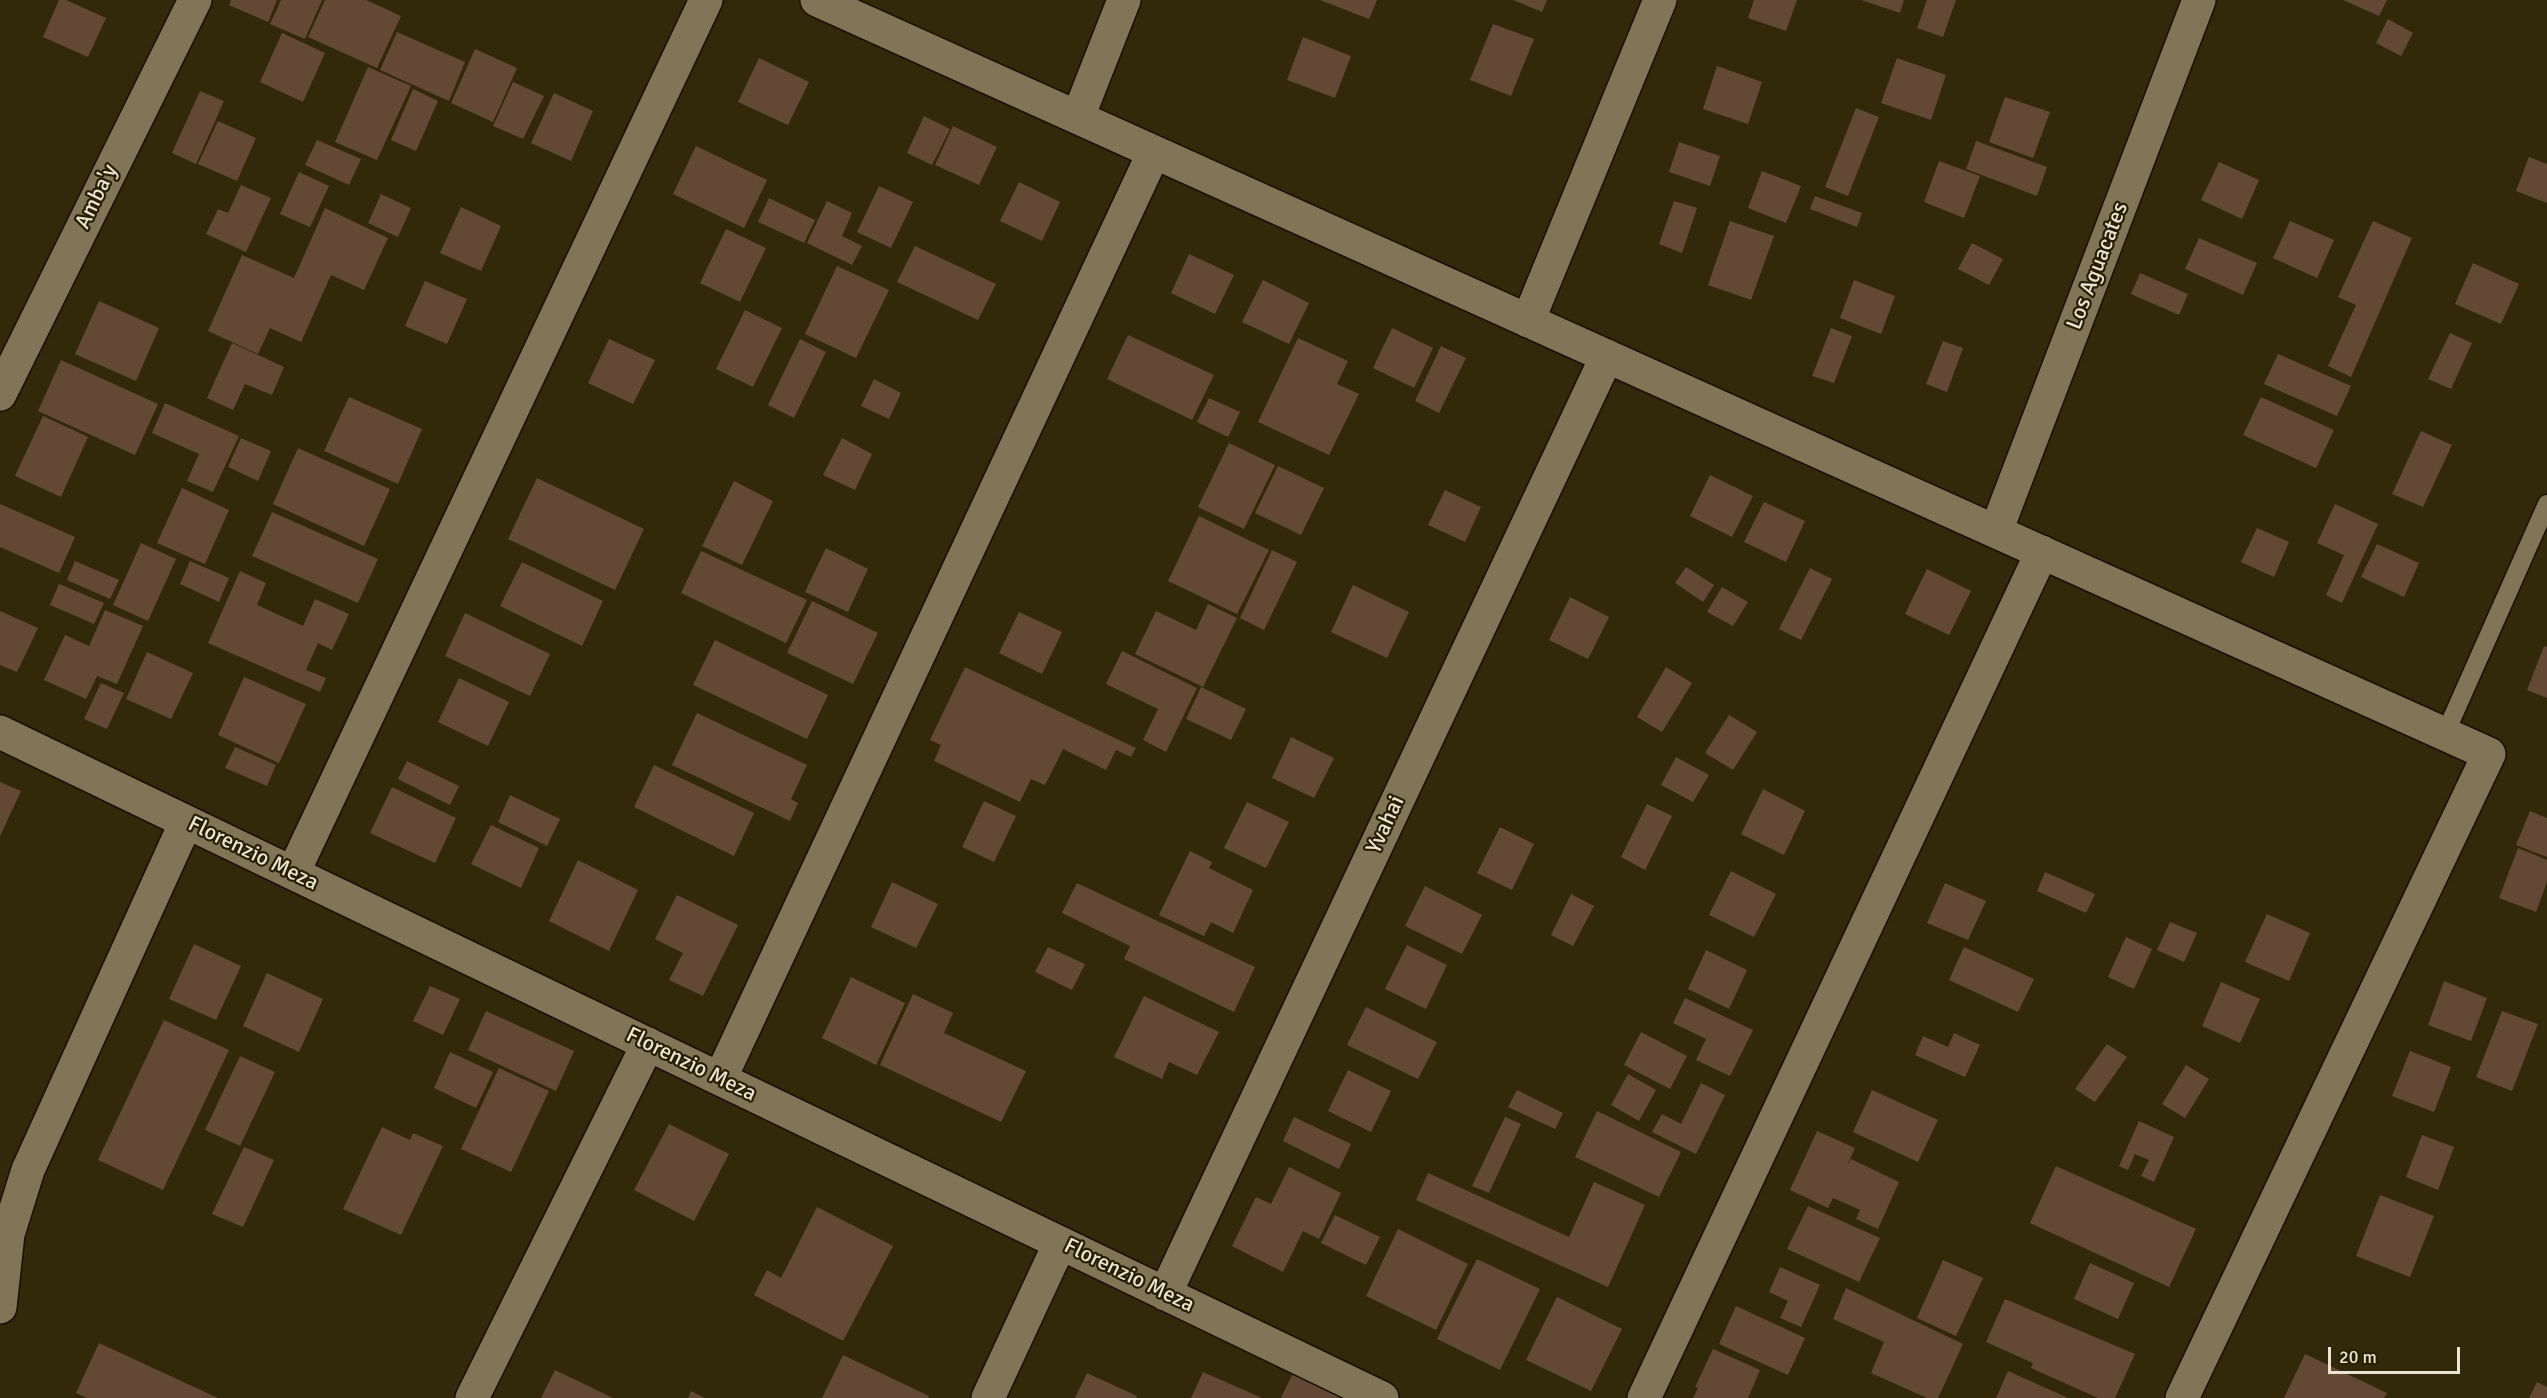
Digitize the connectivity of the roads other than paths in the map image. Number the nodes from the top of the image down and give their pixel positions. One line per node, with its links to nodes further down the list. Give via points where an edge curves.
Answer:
1 (195, 0): 11 (street, Amba'y)
2 (706, 0): 18 (street)
3 (817, 0): 7 (street)
4 (1124, 0): 7 (street)
5 (1660, 0): 9 (street)
6 (2199, 0): 13 (street, Los Aguacates)
7 (1078, 117): 8 (street)
8 (1154, 152): 9 (street); 20 (street)
9 (1528, 321): 10 (street)
10 (1607, 356): 13 (street); 22 (street, Yvahai)
11 (0, 394)
12 (2547, 504): 16 (lane)
13 (1996, 531): 14 (street)
14 (2042, 552): 16 (street); 27 (street)
15 (0, 732): 17 (street, Florenzio Meza)
16 (2445, 734): 28 (street, via 2489,754)
17 (186, 822): 18 (street, Florenzio Meza); 23 (street, via 28,1170 8,1234)
18 (293, 873): 19 (street, Florenzio Meza)
19 (648, 1044): 20 (street, Florenzio Meza); 24 (street)
20 (720, 1079): 21 (street, Florenzio Meza)
21 (1060, 1243): 22 (street, Florenzio Meza); 25 (street)
22 (1165, 1294): 26 (street, Florenzio Meza)
23 (0, 1306)
24 (472, 1398)
25 (988, 1398)
26 (1382, 1398)
27 (1644, 1398)
28 (2182, 1398)

